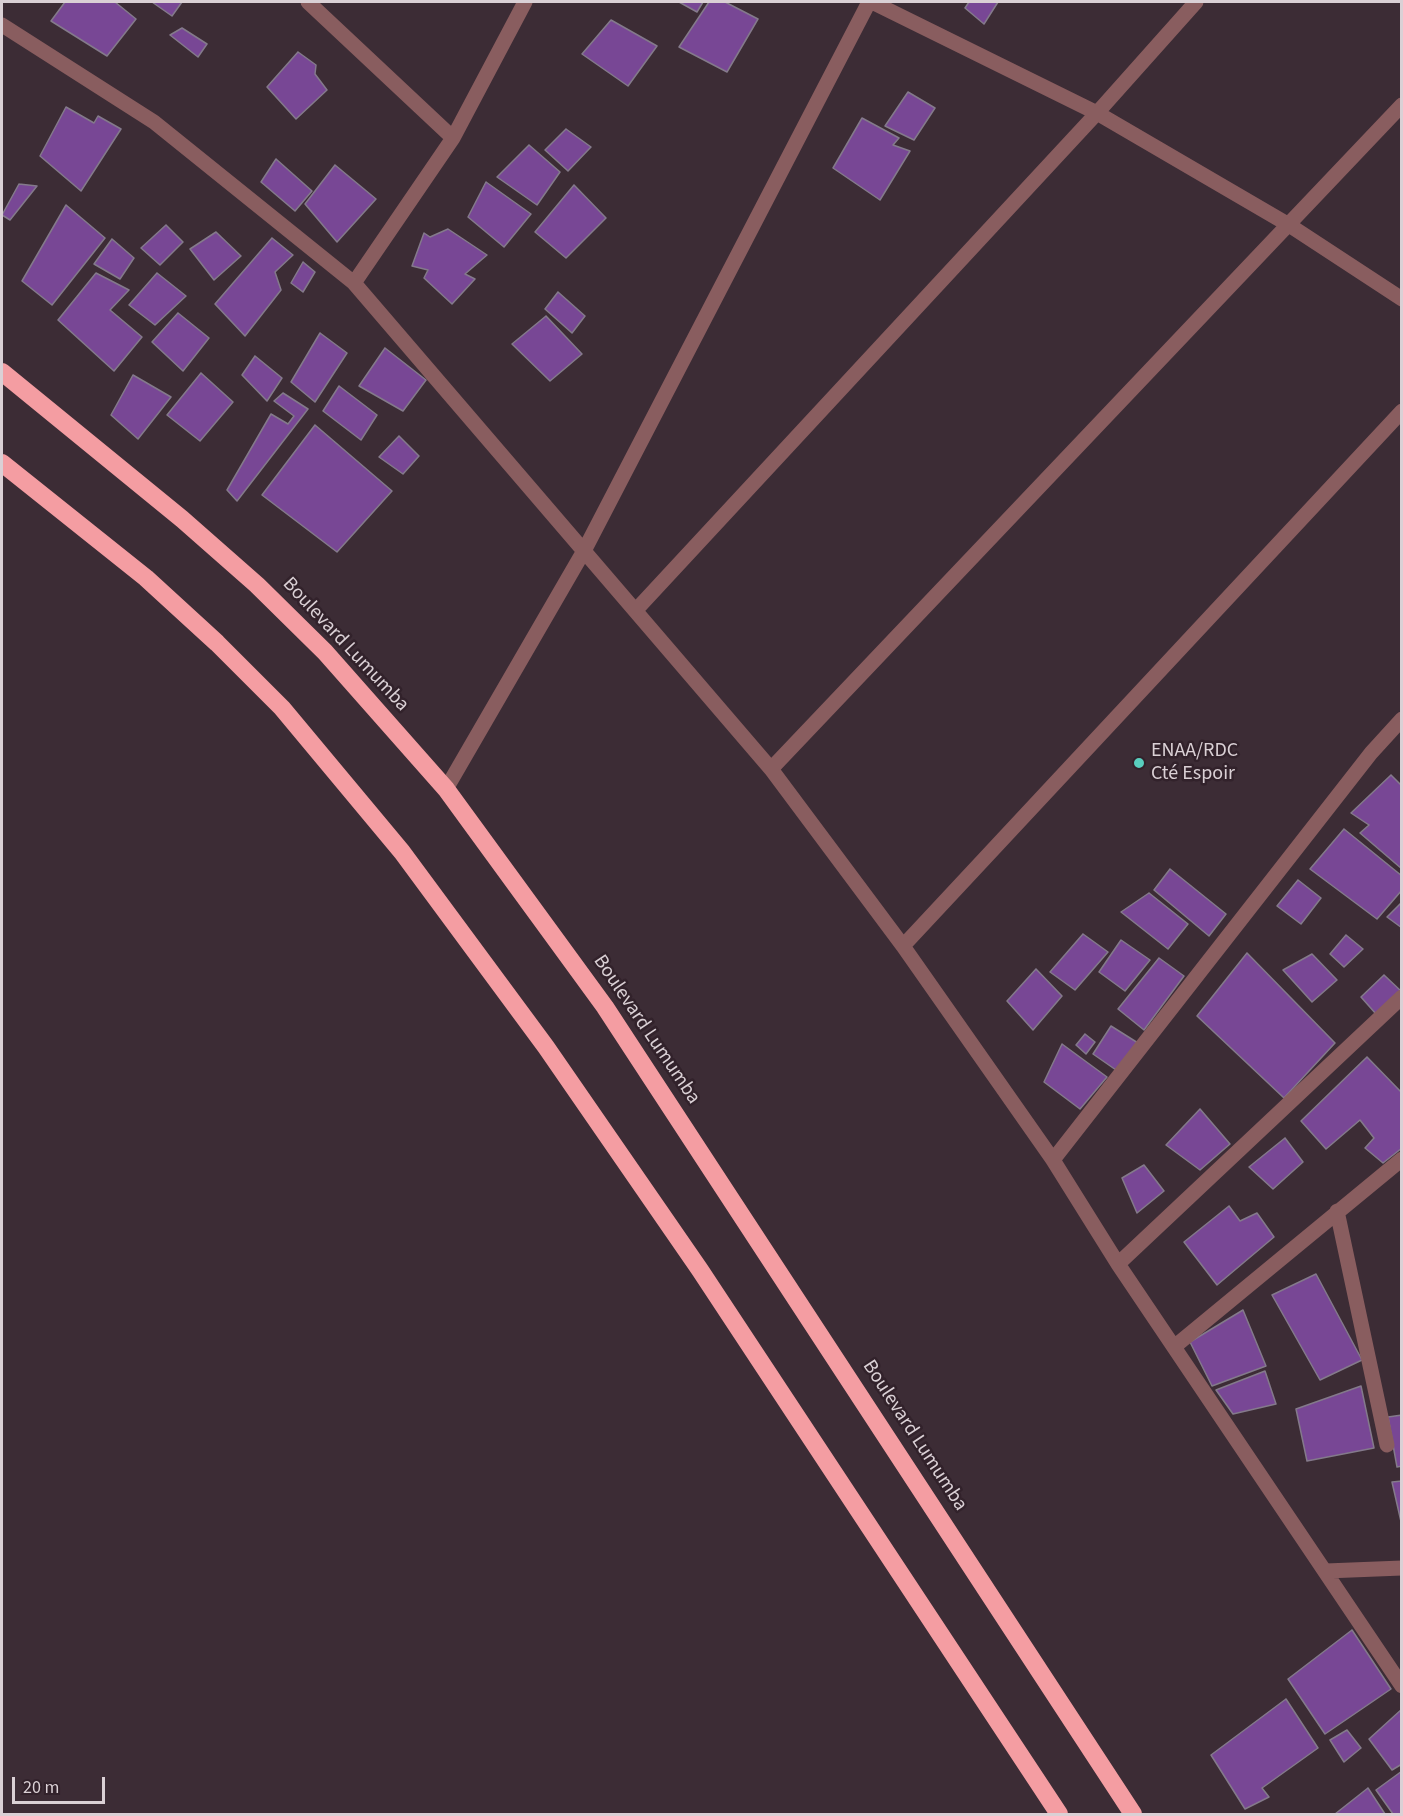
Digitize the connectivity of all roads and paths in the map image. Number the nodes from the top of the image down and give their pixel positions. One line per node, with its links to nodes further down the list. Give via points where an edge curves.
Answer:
1 (308, 2): 8 (street)
2 (525, 2): 8 (street)
3 (870, 2): 7 (street); 15 (street)
4 (1196, 2): 7 (street)
5 (2, 25): 10 (street, via 154,122)
6 (1401, 105): 9 (street)
7 (1097, 113): 9 (street); 16 (street)
8 (453, 138): 10 (street)
9 (1289, 225): 11 (street); 18 (street)
10 (354, 283): 15 (street)
11 (1401, 299)
12 (2, 372): 19 (highway, Boulevard Lumumba, via 257,585 325,652)
13 (1401, 411): 20 (street)
14 (2, 463): 31 (highway, via 146,578 217,643 282,708 402,852 546,1047 700,1270)
15 (585, 549): 16 (street); 19 (street)
16 (636, 610): 18 (street)
17 (1401, 719): 23 (street)
18 (771, 769): 20 (street)
19 (446, 789): 32 (highway, Boulevard Lumumba, via 611,1017)
20 (903, 946): 23 (street)
21 (1401, 997): 25 (street)
22 (1401, 1159): 24 (street)
23 (1053, 1160): 25 (street)
24 (1336, 1211): 26 (street); 27 (street)
25 (1118, 1264): 26 (street)
26 (1174, 1347): 29 (street)
27 (1387, 1445)
28 (1401, 1568): 29 (street)
29 (1326, 1571): 30 (street)
30 (1401, 1686)
31 (1059, 1815)
32 (1133, 1815)

